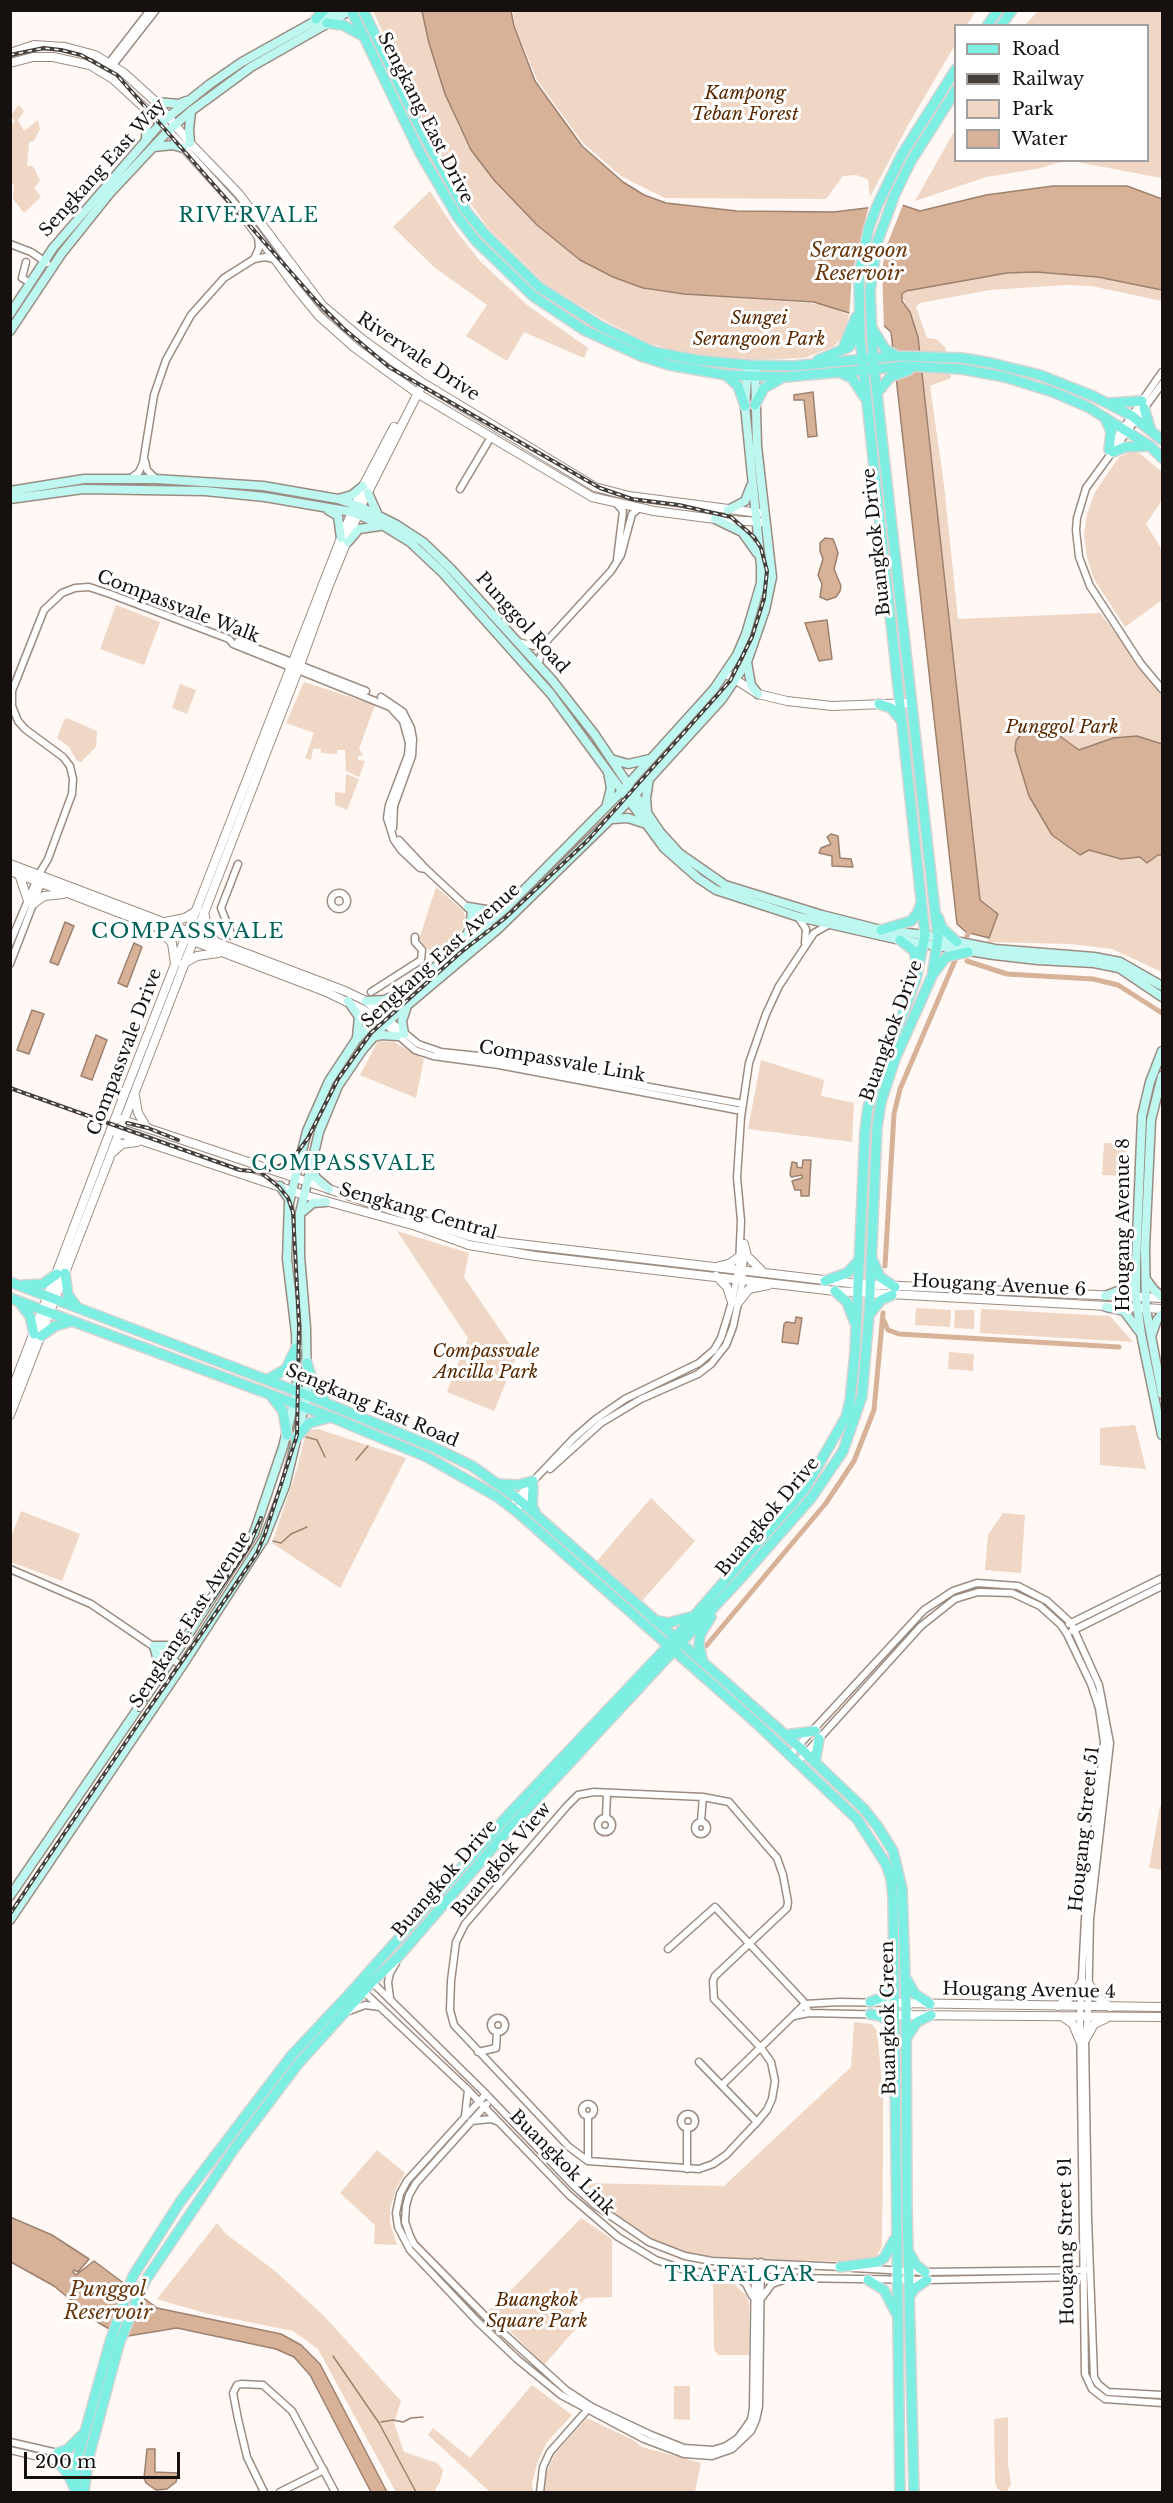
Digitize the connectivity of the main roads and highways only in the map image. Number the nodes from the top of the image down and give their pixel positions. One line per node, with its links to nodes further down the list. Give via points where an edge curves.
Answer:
1 (324, 10): 8 (main road)
2 (335, 10): 8 (main road, Sengkang East Way)
3 (351, 10): 9 (main road, Sengkang East Way); 13 (main road, Sengkang East Drive)
4 (363, 10): 12 (main road, Sengkang East Drive)
5 (373, 10): 12 (main road)
6 (998, 10): 10 (main road)
7 (1012, 10): 11 (main road)
8 (316, 19): 16 (main road, Sengkang East Way, via 242,62)
9 (327, 23): 13 (main road, via 343,25); 19 (main road, Sengkang East Way, via 251,67)
10 (988, 24)
11 (1002, 24)
12 (372, 27): 30 (main road, Sengkang East Drive, via 460,202 481,230 539,287 602,327 654,352)
13 (365, 37): 35 (main road, Sengkang East Drive, via 447,203 476,241 533,296 584,330 640,356 678,368)
14 (954, 72): 22 (main road, via 923,119 877,206 859,273)
15 (954, 93): 24 (main road, Buangkok Drive, via 911,161 878,243 870,292)
16 (189, 100): 17 (main road, via 178,104); 20 (main road, Sengkang East Way)
17 (156, 102)
18 (147, 111): 20 (main road)
19 (191, 111): 21 (main road, Sengkang East Way); 21 (main road, via 186,146)
20 (146, 140): 23 (main road, Sengkang East Way, via 44,261)
21 (154, 147): 25 (main road, Sengkang East Way, via 110,193 52,267)
22 (858, 310): 26 (main road, Buangkok Drive); 27 (main road)
23 (10, 314)
24 (870, 323): 28 (main road, via 885,350); 29 (main road, Buangkok Drive)
25 (10, 331)
26 (860, 336): 27 (main road); 32 (main road, Buangkok Drive)
27 (843, 348): 31 (main road)
28 (897, 356): 29 (main road); 40 (main road, via 962,358 1017,369 1054,380)
29 (879, 363): 32 (main road); 33 (main road); 38 (main road, Buangkok Drive)
30 (752, 365): 31 (main road, Sengkang East Drive); 36 (main road, Sengkang East Avenue)
31 (807, 365): 32 (main road, Sengkang East Drive)
32 (863, 365): 34 (main road, Sengkang East Drive); 39 (main road, Buangkok Drive)
33 (917, 367): 38 (main road, via 887,380); 42 (main road, via 962,369 1011,379 1053,392)
34 (841, 373): 37 (main road, Sengkang East Drive); 39 (main road, via 852,378)
35 (726, 375): 36 (main road, Sengkang East Drive); 41 (main road)
36 (751, 377): 37 (main road, Sengkang East Drive); 41 (main road, Sengkang East Avenue)
37 (785, 377): 41 (main road, via 764,388)
38 (878, 393): 72 (main road, Buangkok Drive)
39 (867, 403): 61 (main road, Buangkok Drive)
40 (1108, 404): 43 (main road); 43 (main road, via 1143,405)
41 (750, 406): 47 (main road, Sengkang East Avenue); 58 (main road, Sengkang East Avenue, via 772,577)
42 (1104, 416): 45 (main road); 45 (main road, via 1111,429 1111,451)
43 (1151, 431): 44 (main road)
44 (1162, 440)
45 (1150, 446): 46 (main road)
46 (1162, 458)
47 (752, 481): 53 (main road, via 745,501); 57 (main road, Sengkang East Avenue)
48 (10, 491): 50 (main road, Punggol Road, via 84,479 131,478 263,486)
49 (10, 499): 51 (main road, Punggol Road, via 83,489 132,488 265,496)
50 (338, 499): 52 (main road, Punggol Road); 54 (main road, via 365,490)
51 (319, 506): 52 (main road, Punggol Road); 56 (main road, via 338,516 344,540 359,529)
52 (356, 510): 54 (main road, Punggol Road); 56 (main road, Punggol Road)
53 (728, 510)
54 (379, 516): 63 (main road, Punggol Road, via 423,542 538,664)
55 (715, 519): 57 (main road, via 742,532)
56 (384, 526): 64 (main road, Punggol Road, via 410,542 443,573 551,694)
57 (760, 558): 62 (main road, Sengkang East Avenue, via 760,592 746,634 725,673)
58 (747, 662): 59 (main road, via 751,685); 65 (main road, Sengkang East Avenue, via 736,681)
59 (758, 694)
60 (879, 704): 61 (main road, via 896,712)
61 (902, 724): 71 (main road, Buangkok Drive)
62 (652, 758): 63 (main road, via 628,764); 66 (main road, Sengkang East Avenue)
63 (610, 759): 66 (main road, Punggol Road)
64 (608, 769): 66 (main road, Punggol Road); 68 (main road, via 611,788)
65 (649, 779): 67 (main road, Sengkang East Avenue); 70 (main road)
66 (625, 788): 67 (main road, Punggol Road); 68 (main road, Sengkang East Avenue)
67 (632, 798): 69 (main road, Sengkang East Avenue); 70 (main road, Punggol Road)
68 (606, 807): 73 (main road, Sengkang East Avenue)
69 (611, 819): 70 (main road); 88 (main road, Sengkang East Avenue, via 494,932)
70 (646, 819): 74 (main road, Punggol Road, via 679,853 726,885); 75 (main road, Punggol Road, via 671,855 716,890 798,917)
71 (922, 900): 74 (main road, via 911,921); 76 (main road, Buangkok Drive)
72 (934, 906): 77 (main road, Buangkok Drive); 78 (main road, via 942,928)
73 (506, 908): 79 (main road, Sengkang East Avenue); 79 (main road, via 470,909 470,928)
74 (881, 930): 76 (main road, Punggol Road)
75 (900, 940): 76 (main road, Punggol Road); 82 (main road, via 914,951)
76 (925, 940): 77 (main road, Punggol Road); 82 (main road, Buangkok Drive)
77 (937, 942): 78 (main road); 80 (main road); 81 (main road, Buangkok Drive)
78 (957, 942): 83 (main road, via 1120,962)
79 (463, 944): 84 (main road, Sengkang East Avenue)
80 (968, 952): 81 (main road, via 946,957); 86 (main road, via 1119,968)
81 (932, 976): 99 (main road, Buangkok Drive, via 881,1102)
82 (916, 980): 100 (main road, Buangkok Drive, via 868,1107)
83 (1162, 986)
84 (402, 993): 85 (main road, via 384,1000); 90 (main road, Sengkang East Avenue)
85 (368, 997)
86 (1162, 997)
87 (348, 1001): 90 (main road, via 359,1017)
88 (409, 1003): 89 (main road, Sengkang East Avenue); 89 (main road, via 402,1017 401,1035)
89 (373, 1037): 93 (main road, Sengkang East Avenue, via 334,1095)
90 (356, 1040): 97 (main road, Sengkang East Avenue, via 316,1106)
91 (1162, 1052): 101 (main road, Hougang Avenue 8, via 1142,1116)
92 (1162, 1076): 102 (main road, Hougang Avenue 8, via 1151,1120)
93 (311, 1161): 95 (main road, via 316,1178); 98 (main road, Sengkang East Avenue)
94 (280, 1186): 97 (main road)
95 (329, 1189)
96 (326, 1202): 98 (main road, via 307,1205)
97 (289, 1203): 119 (main road, Sengkang East Avenue, via 287,1259)
98 (300, 1213): 120 (main road, Sengkang East Avenue)
99 (871, 1257): 114 (main road, Buangkok Drive); 114 (main road, via 880,1277 894,1291)
100 (860, 1259): 103 (main road, via 847,1273); 116 (main road, Buangkok Drive)
101 (1136, 1263): 106 (main road, via 1131,1283); 108 (main road, Hougang Avenue 8)
102 (1145, 1276): 107 (main road); 108 (main road, Hougang Avenue 8)
103 (825, 1281)
104 (14, 1283): 110 (main road, Sengkang East Road); 110 (main road, via 43,1284 61,1274)
105 (835, 1291): 116 (main road, via 847,1302)
106 (1105, 1296)
107 (1162, 1297)
108 (1141, 1298): 112 (main road, Hougang Avenue 8)
109 (14, 1299): 115 (main road, Sengkang East Road); 115 (main road, via 30,1316 37,1335)
110 (77, 1307): 121 (main road, Sengkang East Road)
111 (1106, 1307): 117 (main road, via 1124,1311)
112 (1142, 1308): 117 (main road, Hougang Avenue 8); 118 (main road, Hougang Avenue 8)
113 (1162, 1314): 118 (main road, via 1155,1322)
114 (869, 1315): 134 (main road, Buangkok Drive, via 862,1396 843,1451 812,1497)
115 (74, 1321): 123 (main road, Sengkang East Road)
116 (857, 1331): 135 (main road, Buangkok Drive, via 850,1401 831,1448 804,1491)
117 (1141, 1334): 130 (main road, Hougang Avenue 8)
118 (1151, 1338): 124 (main road, Hougang Avenue 8)
119 (297, 1348): 121 (main road, via 286,1369); 122 (main road, Sengkang East Avenue)
120 (307, 1363): 125 (main road, Sengkang East Avenue); 127 (main road, via 314,1387)
121 (267, 1380): 122 (main road, Sengkang East Road)
122 (297, 1391): 125 (main road, Sengkang East Road); 126 (main road, Sengkang East Avenue)
123 (268, 1394): 126 (main road, Sengkang East Road); 131 (main road, via 283,1411)
124 (1162, 1394)
125 (308, 1395): 127 (main road, Sengkang East Road); 128 (main road, Sengkang East Avenue)
126 (294, 1403): 128 (main road, Sengkang East Road); 131 (main road, Sengkang East Avenue)
127 (327, 1403): 132 (main road, Sengkang East Road, via 431,1446)
128 (305, 1407): 129 (main road, Sengkang East Road); 131 (main road, Sengkang East Avenue)
129 (331, 1417): 131 (main road, via 309,1423); 137 (main road, Sengkang East Road, via 427,1457 513,1509)
130 (1162, 1436)
131 (291, 1437): 138 (main road, Sengkang East Avenue, via 254,1533); 150 (main road, Sengkang East Avenue, via 285,1486 264,1539)
132 (498, 1483): 133 (main road, Sengkang East Road); 133 (main road, via 533,1484 532,1506)
133 (537, 1515): 136 (main road, Sengkang East Road)
134 (720, 1599): 139 (main road, Buangkok Drive); 143 (main road, via 700,1635)
135 (693, 1616): 136 (main road, via 668,1623); 139 (main road, Buangkok Drive)
136 (653, 1620): 139 (main road, Sengkang East Road)
137 (654, 1634): 140 (main road, Sengkang East Road); 141 (main road)
138 (184, 1641): 144 (main road, Sengkang East Avenue); 144 (main road, via 173,1646 154,1646 159,1664)
139 (678, 1641): 140 (main road, Buangkok Drive); 143 (main road, Buangkok Green)
140 (671, 1649): 141 (main road, Buangkok Drive); 142 (main road, Buangkok Green)
141 (659, 1661): 142 (main road); 152 (main road, Buangkok Drive, via 510,1813); 152 (main road, Buangkok Drive, via 399,1956)
142 (687, 1662): 153 (main road, Buangkok Green, via 857,1819 886,1864 891,1879)
143 (703, 1662): 145 (main road, Buangkok Green)
144 (153, 1686): 147 (main road, Sengkang East Avenue)
145 (785, 1735): 146 (main road, Buangkok Green); 146 (main road, via 817,1735)
146 (815, 1763): 151 (main road, Buangkok Green, via 864,1809 893,1851 902,1889)
147 (18, 1883): 148 (main road); 149 (main road, Sengkang East Avenue)
148 (10, 1890)
149 (10, 1896)
150 (13, 1912)
151 (906, 1974): 156 (main road, via 915,1994); 159 (main road, Buangkok Green)
152 (369, 1979): 154 (main road, Buangkok Drive)
153 (894, 1982): 155 (main road, via 884,1997); 160 (main road, Buangkok Green)
154 (360, 1989): 167 (main road, Buangkok Drive, via 347,2011 298,2064 234,2149 145,2281); 167 (main road, Buangkok Drive, via 292,2055 180,2202 134,2276)
155 (870, 2002)
156 (930, 2004)
157 (870, 2014): 160 (main road, via 887,2021)
158 (931, 2015): 159 (main road, via 914,2025)
159 (906, 2039): 162 (main road, Buangkok Green)
160 (895, 2049): 161 (main road, Buangkok Green)
161 (896, 2235): 163 (main road, via 884,2258 871,2264); 166 (main road, Buangkok Green)
162 (908, 2248): 165 (main road, Buangkok Green); 165 (main road, via 926,2276)
163 (840, 2267)
164 (868, 2280): 166 (main road, via 884,2290)
165 (909, 2297): 172 (main road, Buangkok Green)
166 (898, 2318): 171 (main road, Buangkok Green)
167 (115, 2343): 168 (main road, Buangkok Drive); 169 (main road, Buangkok Drive)
168 (86, 2429): 169 (main road, Buangkok Drive); 170 (main road, via 58,2457)
169 (82, 2463): 170 (main road, Buangkok Drive)
170 (78, 2492)
171 (900, 2493)
172 (914, 2493)

